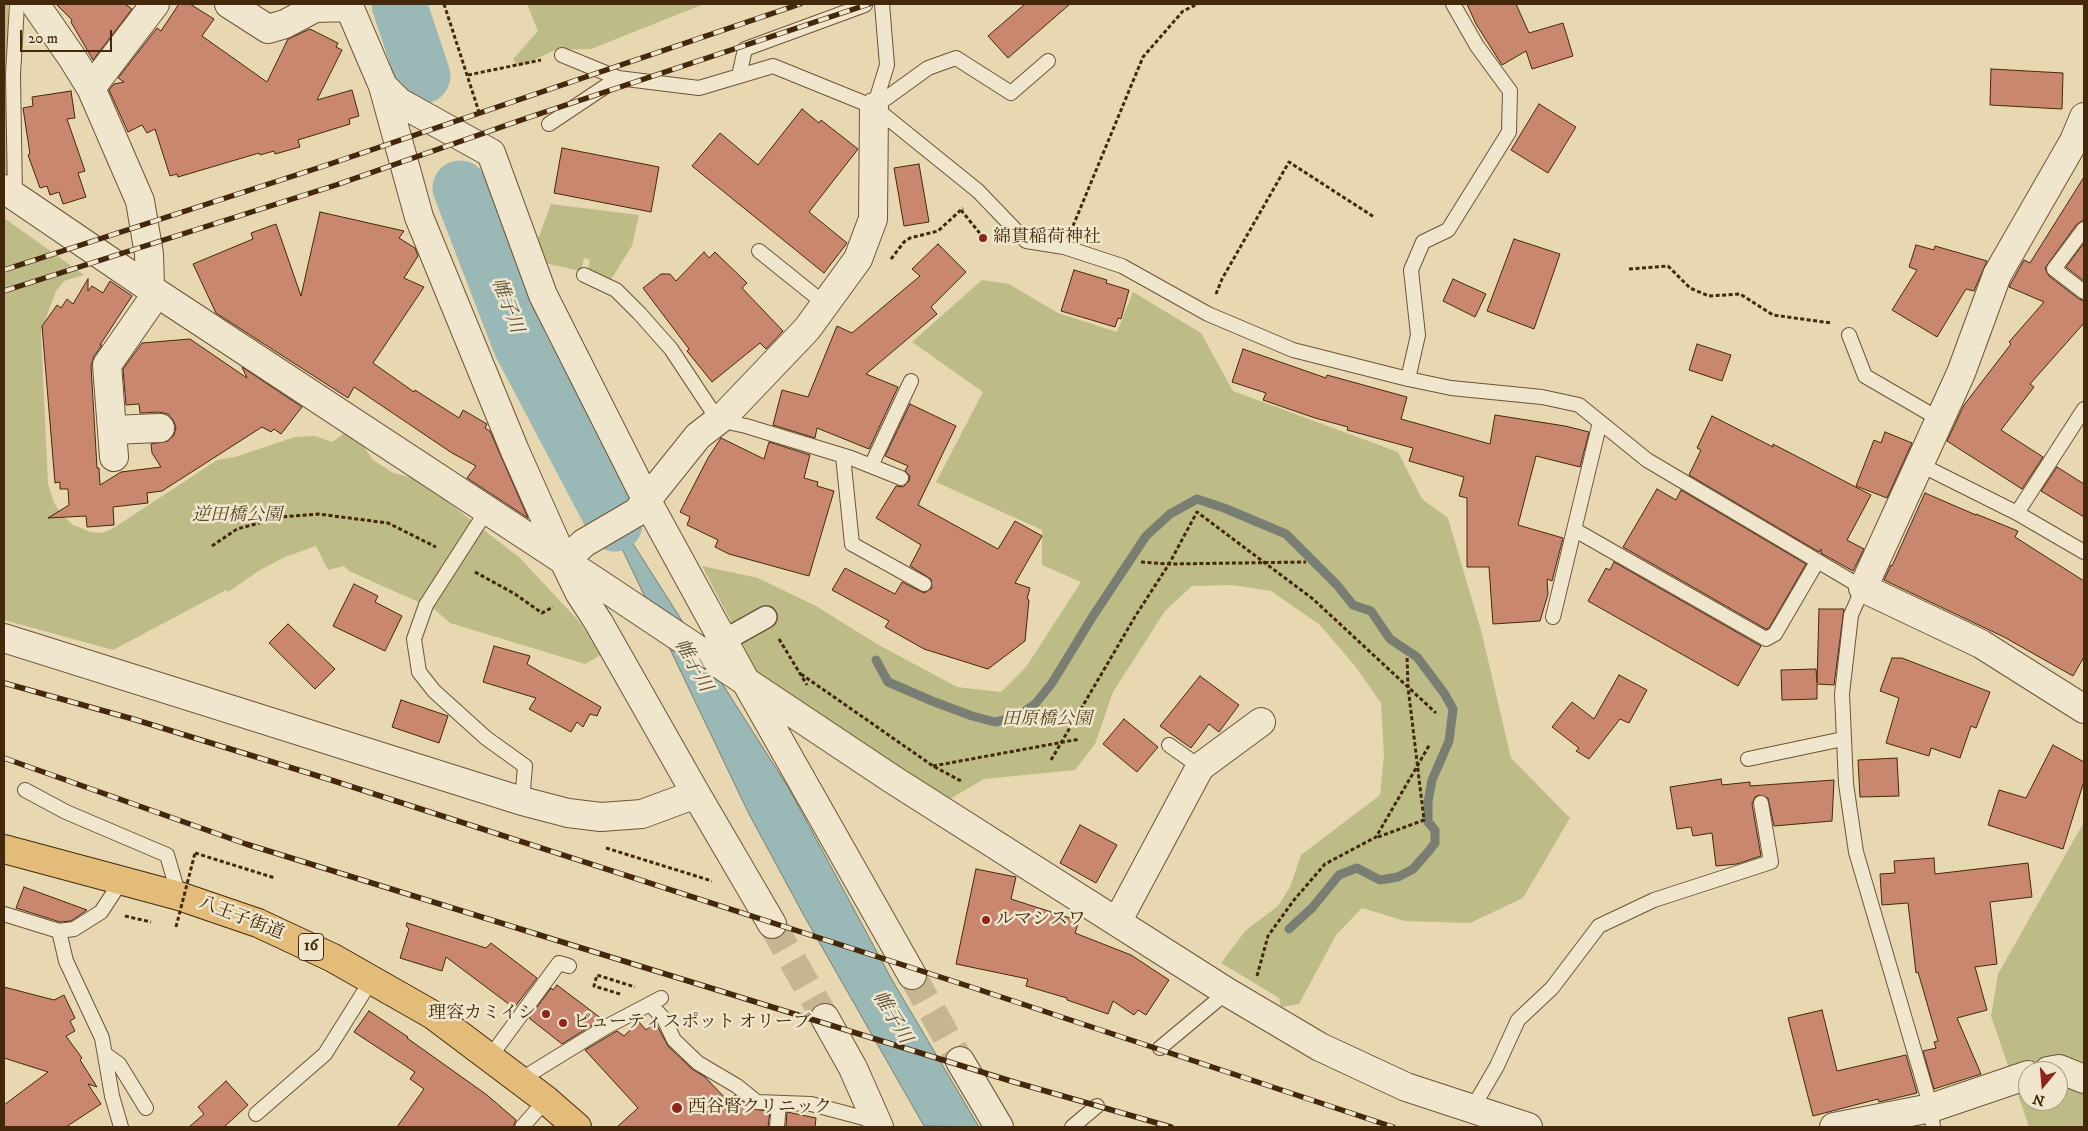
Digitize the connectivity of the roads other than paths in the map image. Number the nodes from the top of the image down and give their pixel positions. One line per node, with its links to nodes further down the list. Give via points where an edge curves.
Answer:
1 (17, 4): 18 (lane)
2 (35, 4): 14 (street)
3 (155, 4): 14 (street)
4 (229, 4): 8 (street, via 268,29 315,8)
5 (882, 4): 15 (lane, via 887,65)
6 (1453, 4): 26 (lane, via 1477,46 1510,91 1509,132 1448,230 1423,242 1411,270 1418,335)
7 (866, 5): 11 (lane, via 746,49)
8 (349, 6): 13 (street)
9 (562, 55): 12 (lane)
10 (1048, 60): 15 (lane, via 1011,93 956,58 928,68)
11 (739, 76): 12 (lane, via 699,88); 15 (lane, via 772,66)
12 (618, 78): 17 (lane)
13 (383, 86): 39 (street, via 399,102 491,153 543,295); 43 (street, via 420,217 515,451)
14 (91, 88): 22 (street, via 140,201)
15 (874, 107): 24 (street, via 873,219 858,259); 26 (lane, via 978,191 1026,241 1064,247 1122,266 1208,314 1293,350)
16 (2084, 118): 29 (street, via 1997,275 1961,374)
17 (550, 124)
18 (9, 193): 22 (street)
19 (2084, 229): 23 (lane, via 2054,269)
20 (759, 251): 24 (lane)
21 (584, 275): 30 (lane, via 616,290 640,314 671,349)
22 (154, 290): 33 (street, via 107,365); 40 (street)
23 (2084, 292)
24 (825, 304): 30 (street, via 807,329)
25 (1849, 335): 29 (lane, via 1865,376)
26 (1408, 379): 31 (lane, via 1451,388 1542,396 1579,405)
27 (911, 381): 37 (lane)
28 (2084, 409): 41 (lane)
29 (1939, 418): 36 (street)
30 (718, 420): 34 (lane); 39 (street, via 698,436)
31 (1600, 422): 42 (lane); 45 (lane, via 1647,460)
32 (160, 428): 33 (street)
33 (112, 430): 35 (street)
34 (844, 456): 37 (lane); 46 (lane, via 852,544)
35 (114, 458)
36 (1919, 464): 41 (lane); 48 (street)
37 (871, 466): 38 (lane)
38 (901, 478)
39 (642, 506): 43 (street); 52 (street)
40 (487, 510): 43 (street); 62 (lane, via 426,605 414,639 419,672 434,691 486,738 525,766)
41 (2017, 513): 44 (lane)
42 (1575, 530): 45 (lane, via 1766,639 1776,634); 49 (lane)
43 (574, 552): 47 (street)
44 (2084, 552)
45 (1817, 562): 48 (lane)
46 (924, 584)
47 (590, 588): 53 (street); 61 (street, via 599,622)
48 (1863, 588): 54 (street, via 1981,644); 56 (lane, via 1851,615 1842,694)
49 (1554, 616)
50 (766, 617): 52 (street)
51 (4, 638): 62 (street)
52 (723, 641): 53 (street)
53 (738, 677): 68 (street); 72 (street)
54 (2084, 709)
55 (1261, 722): 59 (street)
56 (1843, 739): 58 (lane); 90 (lane, via 1856,852)
57 (1169, 745): 59 (lane)
58 (1748, 759)
59 (1200, 766): 68 (street)
60 (25, 790): 66 (lane, via 66,812 167,855)
61 (696, 794): 62 (street, via 642,814 600,818); 69 (street)
62 (522, 801)
63 (1761, 803): 88 (lane, via 1772,862 1654,900 1599,926 1552,988 1518,1020)
64 (4, 849): 65 (highway, 八王子街道 / 16)
65 (122, 880): 66 (highway, 八王子街道 / 16); 70 (lane, via 101,912 74,930)
66 (179, 896): 73 (highway, 八王子街道 / 16, via 258,923)
67 (4, 914): 70 (lane)
68 (1118, 922): 74 (street)
69 (772, 924)
70 (59, 931): 77 (lane, via 66,961 102,1038)
71 (569, 966): 78 (lane, via 558,963)
72 (912, 975)
73 (372, 979): 78 (highway, 八王子街道 / 16, via 433,1015); 89 (lane, via 326,1054)
74 (1226, 992): 76 (lane); 88 (street, via 1328,1051 1406,1087)
75 (825, 1018): 91 (street, via 853,1068)
76 (1160, 1048)
77 (105, 1054): 87 (lane, via 119,1064); 92 (lane)
78 (490, 1057): 83 (highway, 八王子街道 / 16)
79 (960, 1061): 96 (street)
80 (2068, 1073): 82 (street)
81 (2018, 1079): 90 (street)
82 (2084, 1079)
83 (520, 1080): 84 (highway, 八王子街道 / 16); 85 (lane, via 606,1026 656,1001 674,1040 698,1063 757,1102)
84 (546, 1100): 93 (lane); 94 (highway, 八王子街道 / 16)
85 (779, 1104): 91 (lane, via 811,1104); 95 (lane)
86 (1097, 1106): 97 (lane)
87 (146, 1108)
88 (1472, 1110): 98 (street)
89 (256, 1114)
90 (1932, 1117): 99 (street)
91 (877, 1124)
92 (121, 1127)
93 (522, 1127)
94 (578, 1127)
95 (777, 1127)
96 (999, 1127)
97 (1072, 1127)
98 (1528, 1127)
99 (1834, 1127)

